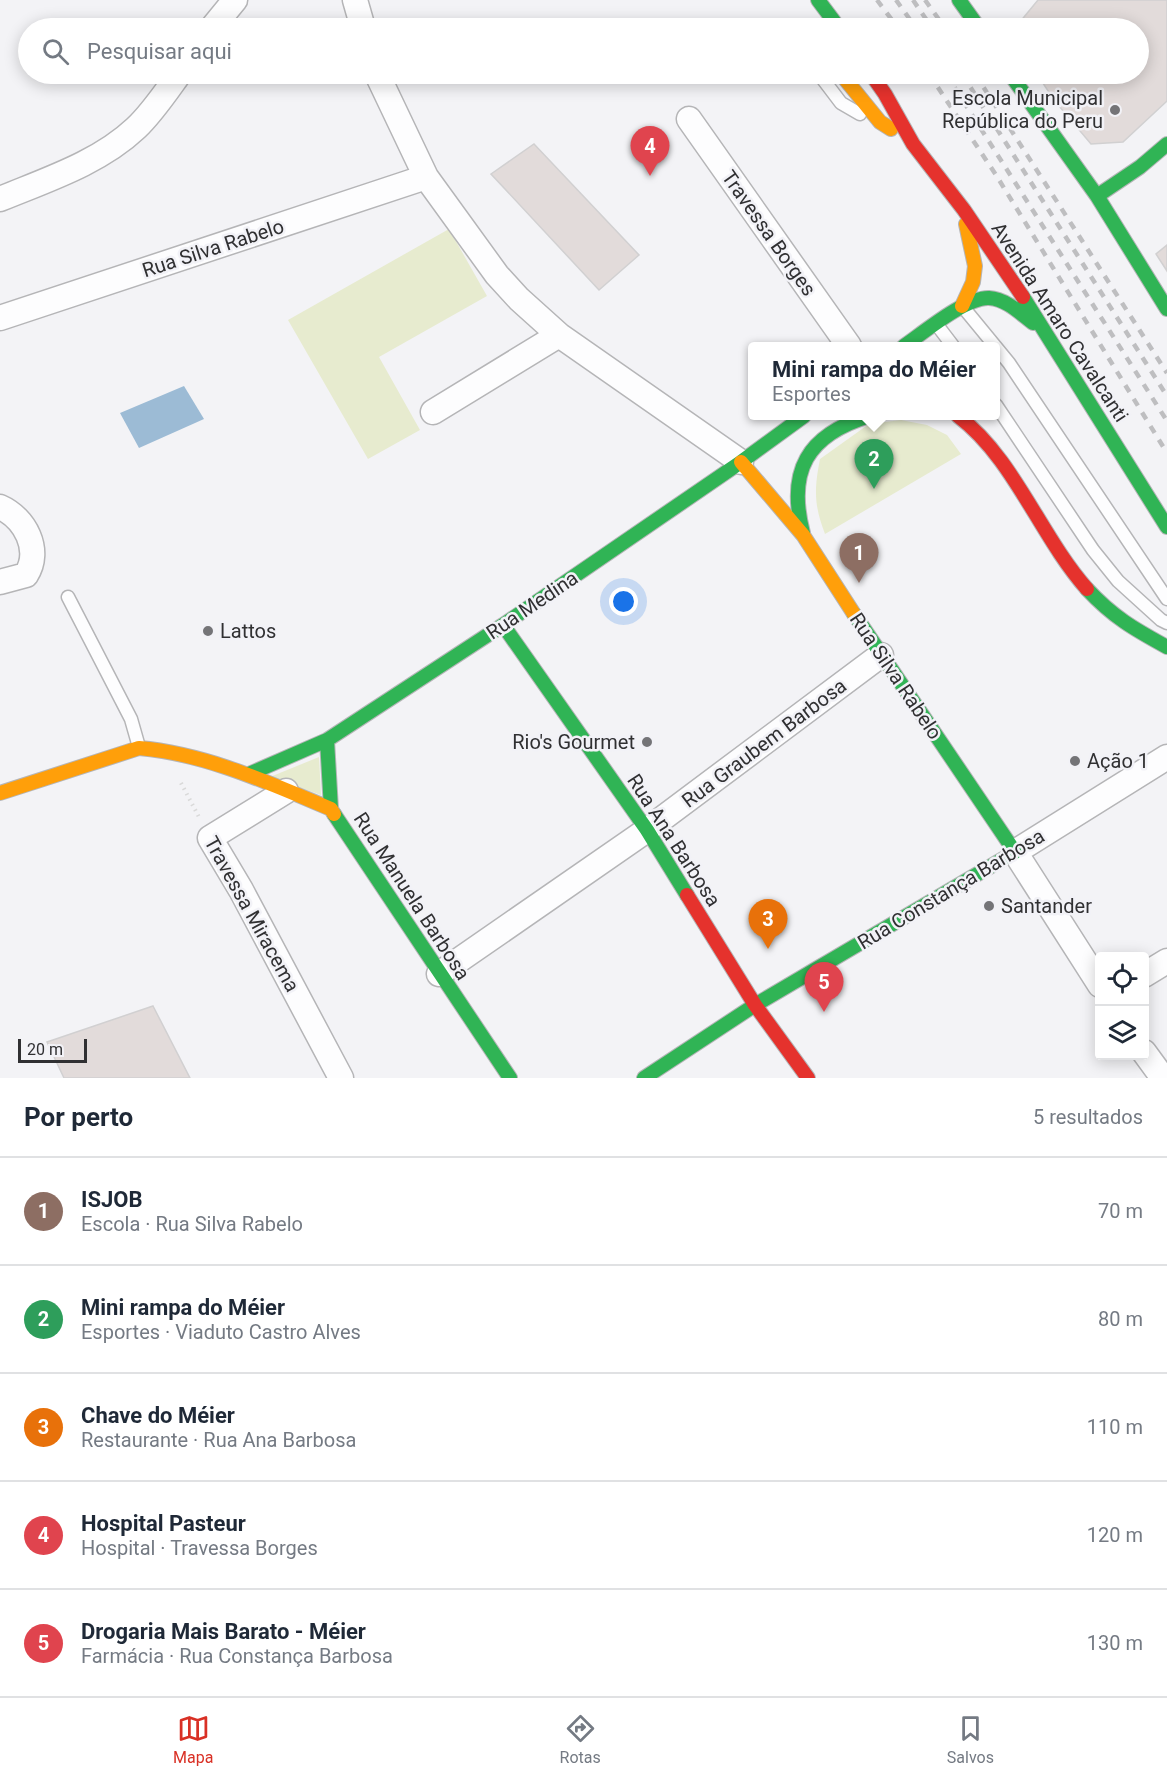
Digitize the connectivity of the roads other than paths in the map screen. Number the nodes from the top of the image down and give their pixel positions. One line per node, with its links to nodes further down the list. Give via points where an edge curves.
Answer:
1 (235, 0): 5 (street)
2 (355, 0): 6 (street)
3 (818, 0): 7 (street)
4 (959, 0): 8 (street)
5 (220, 18)
6 (360, 18)
7 (832, 18)
8 (972, 18)
9 (171, 84): 23 (street, via 137,128 115,145 88,161)
10 (382, 84): 21 (street, Rua Silva Rabelo)
11 (827, 84): 18 (lane, via 841,103)
12 (849, 84): 18 (street, Avenida Amaro Cavalcanti)
13 (874, 84): 16 (street)
14 (878, 84): 16 (street, Avenida Amaro Cavalcanti)
15 (1017, 84): 22 (street)
16 (885, 94): 19 (street, Avenida Amaro Cavalcanti)
17 (689, 119): 31 (street, Travessa Borges)
18 (880, 122): 19 (street, Avenida Amaro Cavalcanti)
19 (913, 144): 24 (street, Avenida Amaro Cavalcanti)
20 (1167, 144): 22 (street)
21 (426, 177): 27 (street, Rua Silva Rabelo); 30 (street, Rua Silva Rabelo, via 497,275)
22 (1097, 196): 26 (street)
23 (0, 199)
24 (964, 210): 25 (street, via 975,266 973,282); 29 (street, Avenida Amaro Cavalcanti)
25 (962, 306): 28 (street); 29 (street, via 987,298 1003,302); 34 (lane)
26 (1167, 309)
27 (0, 318)
28 (937, 325): 32 (street); 33 (lane)
29 (1047, 334): 43 (street, Avenida Amaro Cavalcanti)
30 (559, 335): 37 (street); 41 (street, Rua Silva Rabelo)
31 (846, 342)
32 (910, 342)
33 (951, 342)
34 (992, 342)
35 (1000, 352): 47 (lane)
36 (1000, 411): 48 (lane, via 1093,550 1118,581)
37 (433, 412)
38 (800, 420): 41 (street, Rua Medina)
39 (853, 420): 44 (street, via 821,438 802,466 795,504)
40 (964, 420): 50 (street, via 988,442 1075,574 1106,608 1133,629)
41 (741, 462): 44 (street, Rua Silva Rabelo); 49 (street, Rua Medina)
42 (0, 507): 45 (street, via 22,524 33,552 32,566 26,575)
43 (1167, 527)
44 (803, 535): 51 (street, Rua Silva Rabelo)
45 (0, 582)
46 (68, 597): 53 (lane, via 131,719)
47 (1167, 599)
48 (1167, 623)
49 (503, 625): 52 (street, Rua Medina); 59 (street, Rua Ana Barbosa)
50 (1167, 647)
51 (881, 655): 59 (street, Rua Graubem Barbosa); 60 (street, Rua Silva Rabelo)
52 (327, 740): 55 (street, Rua Medina); 58 (street)
53 (139, 748): 55 (street, Rua Manuela Barbosa, via 163,750); 57 (street)
54 (1167, 757): 60 (street, Rua Constança Barbosa)
55 (249, 774): 56 (street, Rua Manuela Barbosa)
56 (286, 791): 58 (street, Rua Manuela Barbosa); 67 (street, Travessa Miracema, via 210,838)
57 (0, 793)
58 (331, 809): 63 (street, Rua Manuela Barbosa)
59 (647, 830): 63 (street, Rua Graubem Barbosa); 65 (street, Rua Ana Barbosa)
60 (1015, 852): 64 (street, Rua Silva Rabelo); 65 (street, Rua Constança Barbosa)
61 (1167, 961): 62 (street)
62 (1149, 972)
63 (439, 974): 68 (street, Rua Manuela Barbosa)
64 (1095, 977)
65 (755, 1005): 69 (street, Rua Constança Barbosa); 70 (street, Rua Ana Barbosa)
66 (1149, 1059): 71 (street)
67 (341, 1078)
68 (510, 1078)
69 (644, 1078)
70 (807, 1078)
71 (1163, 1078)

